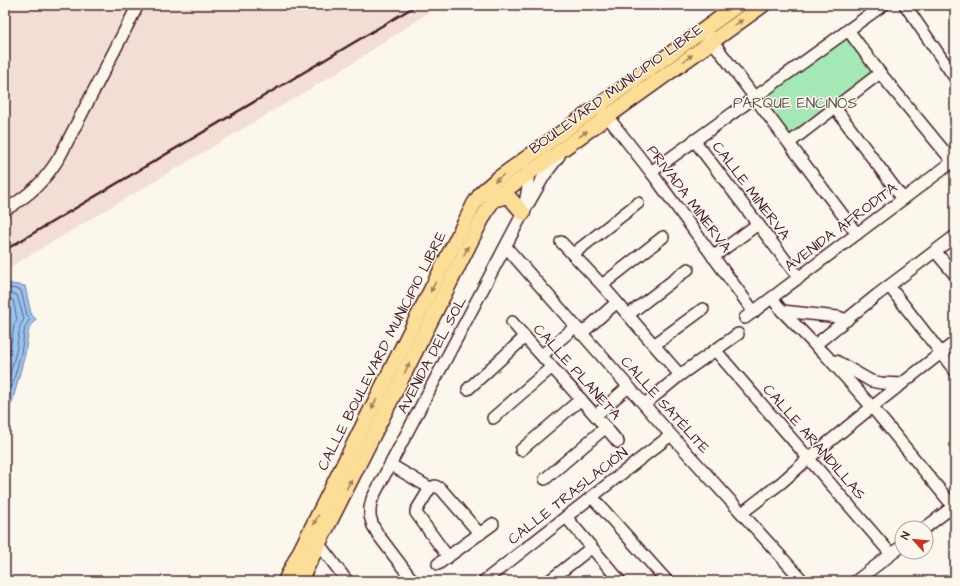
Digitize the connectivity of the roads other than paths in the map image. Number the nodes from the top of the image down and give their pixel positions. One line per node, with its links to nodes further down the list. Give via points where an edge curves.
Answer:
1 (138, 5): 23 (street, via 52,171 25,197)
2 (738, 5): 7 (main road, BOULEVARD MUNICIPIO LIBRE)
3 (763, 5): 7 (main road, BOULEVARD MUNICIPIO LIBRE, one-way to 3)
4 (883, 5): 6 (street)
5 (905, 5): 9 (street)
6 (848, 30): 8 (street); 10 (street)
7 (708, 35): 10 (street); 12 (main road, BOULEVARD MUNICIPIO LIBRE)
8 (880, 73): 11 (street); 17 (street)
9 (955, 78)
10 (754, 98): 13 (street); 14 (street)
11 (835, 108): 14 (street); 20 (street)
12 (603, 111): 15 (main road, BOULEVARD MUNICIPIO LIBRE, one-way to 12); 16 (main road, BOULEVARD MUNICIPIO LIBRE); 18 (street, PRIVADA MINERVA)
13 (694, 140): 18 (street); 25 (street, CALLE MINERVA)
14 (788, 143): 26 (street)
15 (568, 145): 19 (main road, BOULEVARD MUNICIPIO LIBRE); 24 (street, AVENIDA DEL SOL, via 549,168)
16 (531, 155): 19 (street); 89 (main road, CALLE BOULEVARD MUNICIPIO LIBRE, one-way to 89, via 482,192 474,204)
17 (954, 161): 20 (street, AVENIDA AFRODITA)
18 (651, 172): 33 (street, PRIVADA MINERVA)
19 (528, 173): 21 (main road, CALLE BOULEVARD MUNICIPIO LIBRE); 24 (street)
20 (903, 199): 26 (street, AVENIDA AFRODITA)
21 (493, 200): 24 (main road, via 509,198); 83 (main road, CALLE BOULEVARD MUNICIPIO LIBRE, one-way to 21)
22 (638, 203): 32 (street)
23 (5, 210)
24 (523, 214): 30 (street, AVENIDA DEL SOL)
25 (758, 224): 33 (street); 36 (street, CALLE MINERVA)
26 (857, 234): 36 (street, AVENIDA AFRODITA)
27 (955, 236): 31 (street)
28 (662, 237): 37 (street)
29 (562, 242): 32 (street)
30 (506, 247): 47 (street, CALLE SATÉLITE); 73 (street, AVENIDA DEL SOL)
31 (935, 251): 35 (street); 38 (street)
32 (573, 254): 37 (street)
33 (713, 257): 44 (street, PRIVADA MINERVA)
34 (688, 269): 43 (street)
35 (955, 276)
36 (798, 278): 39 (street, AVENIDA AFRODITA)
37 (602, 286): 40 (street)
38 (889, 286): 45 (street); 55 (street)
39 (772, 298): 42 (street); 44 (street, AVENIDA AFRODITA)
40 (616, 303): 43 (street); 47 (street)
41 (703, 309): 51 (street)
42 (782, 311): 45 (street); 52 (street)
43 (628, 315): 51 (street)
44 (749, 315)
45 (847, 320): 52 (street)
46 (512, 322): 49 (street, CALLE PLANETA)
47 (578, 330): 56 (street); 61 (street, CALLE SATÉLITE)
48 (738, 334): 53 (street)
49 (525, 338): 56 (street, CALLE PLANETA); 62 (street)
50 (955, 342): 55 (street)
51 (654, 345): 59 (street)
52 (815, 345): 54 (street)
53 (715, 350): 59 (street); 72 (street, CALLE ARANDILLAS)
54 (824, 353): 60 (street, via 871,381); 65 (street)
55 (941, 353): 58 (street); 60 (street)
56 (542, 356): 57 (street, CALLE PLANETA)
57 (552, 367): 63 (street, CALLE PLANETA); 67 (street)
58 (955, 372)
59 (680, 375): 64 (street)
60 (902, 384): 65 (street)
61 (628, 387): 64 (street, CALLE SATÉLITE); 66 (street)
62 (468, 389)
63 (581, 399): 66 (street, CALLE PLANETA); 71 (street)
64 (645, 404): 69 (street, CALLE SATÉLITE)
65 (872, 407): 72 (street); 77 (street)
66 (596, 415): 68 (street, CALLE PLANETA)
67 (493, 418)
68 (606, 427): 70 (street, CALLE PLANETA); 74 (street)
69 (671, 435): 76 (street, CALLE TRASLACIÓN); 78 (street, CALLE SATÉLITE)
70 (618, 442)
71 (521, 450)
72 (809, 458): 78 (street); 86 (street, CALLE ARANDILLAS)
73 (391, 465): 75 (street); 92 (street, AVENIDA DEL SOL, via 372,499 370,516 379,536)
74 (545, 479)
75 (430, 488): 82 (street, via 435,486 441,489); 87 (street, via 416,513)
76 (592, 496): 79 (street, CALLE TRASLACIÓN); 96 (street)
77 (954, 506): 80 (street)
78 (742, 513): 97 (street, CALLE SATÉLITE)
79 (566, 517): 84 (street); 93 (street, CALLE TRASLACIÓN)
80 (934, 521)
81 (493, 524): 82 (street)
82 (480, 534): 87 (street)
83 (319, 544): 90 (main road, CALLE BOULEVARD MUNICIPIO LIBRE); 91 (street)
84 (592, 548): 94 (street); 95 (street)
85 (894, 552): 86 (street)
86 (891, 554): 98 (street)
87 (448, 558): 88 (street)
88 (438, 564)
89 (285, 581)
90 (300, 581)
91 (347, 581)
92 (413, 581)
93 (484, 581)
94 (549, 581)
95 (620, 581)
96 (667, 581)
97 (802, 581)
98 (856, 581)

